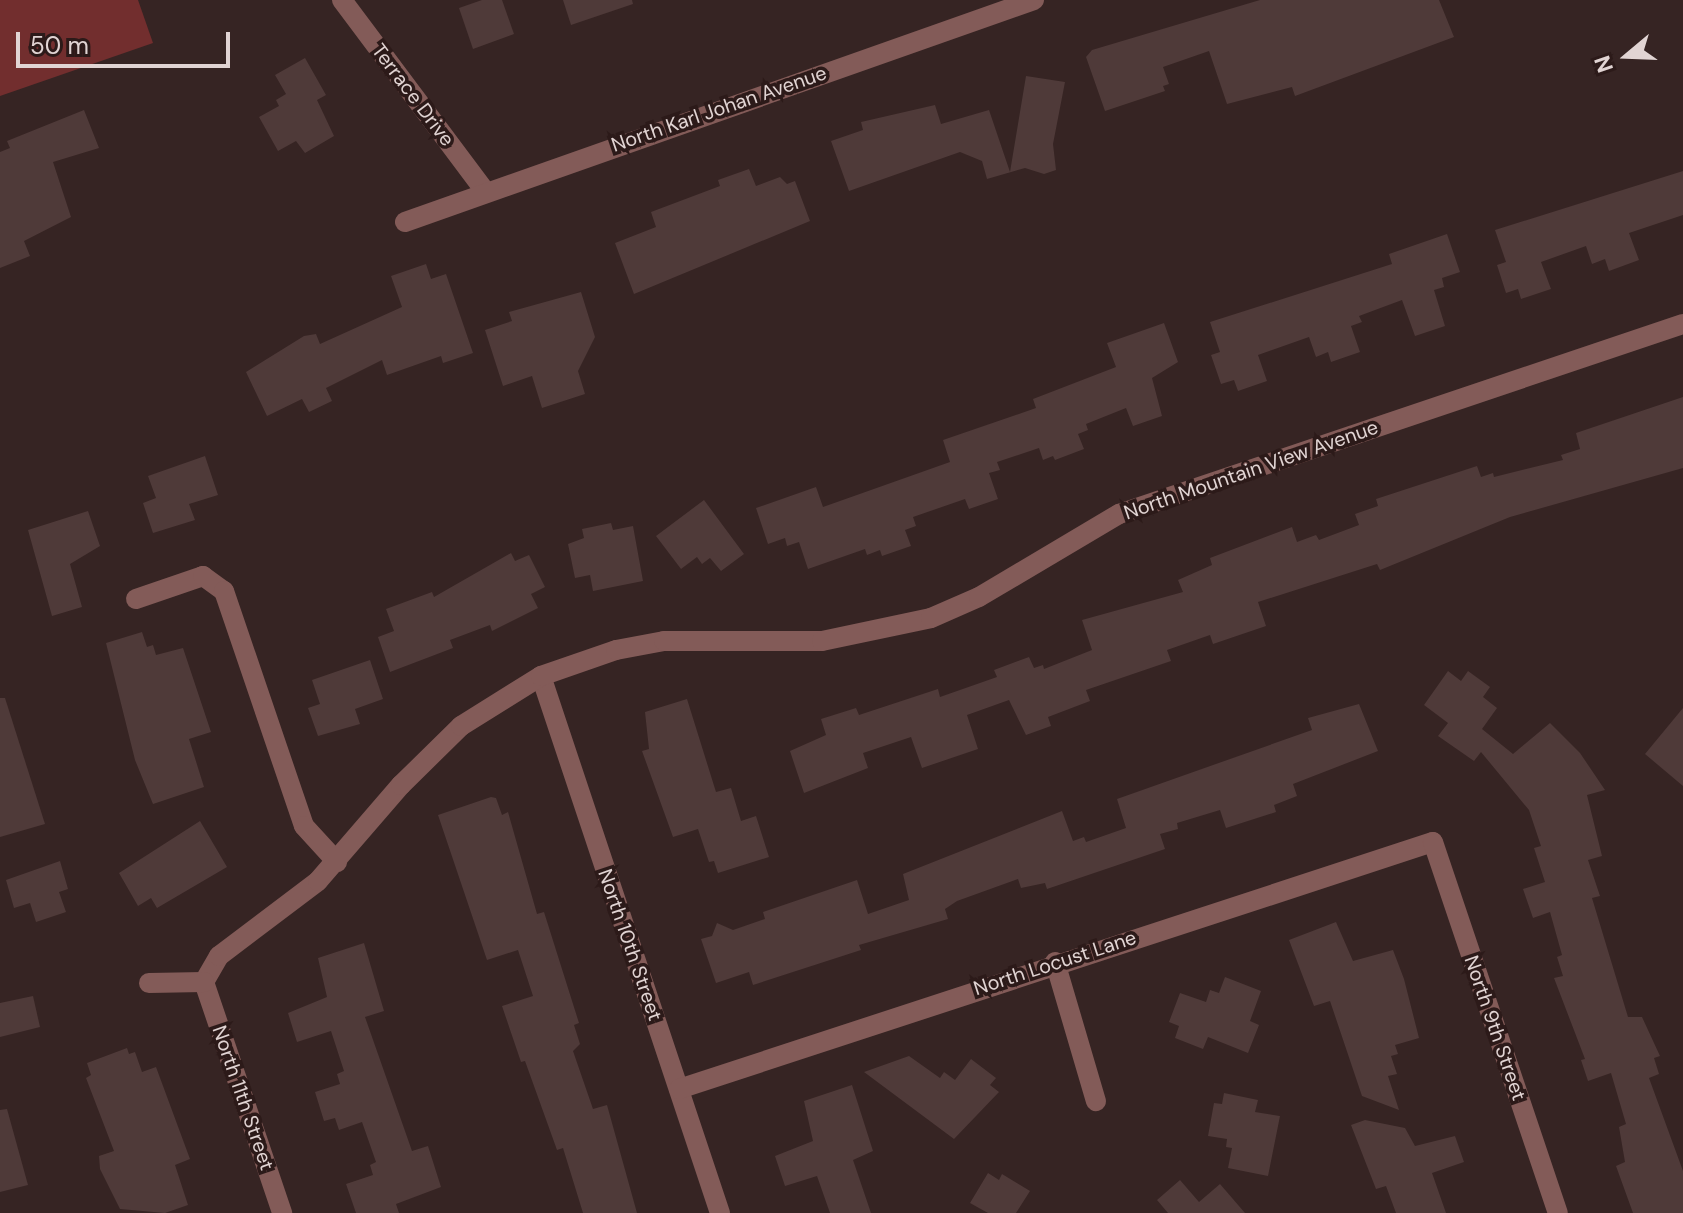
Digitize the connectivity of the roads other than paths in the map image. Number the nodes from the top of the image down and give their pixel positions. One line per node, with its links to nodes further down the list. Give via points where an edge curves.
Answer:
1 (342, 0): 3 (street, Terrace Drive)
2 (1034, 0): 3 (street, North Karl Johan Avenue)
3 (484, 190): 4 (street, North Karl Johan Avenue)
4 (405, 222)
5 (1683, 324): 7 (street, North Mountain View Avenue, via 1119,514 979,597 931,618 822,641 664,641 616,650)
6 (136, 599): 9 (street, via 203,576 224,591 304,826)
7 (541, 676): 9 (street, North Mountain View Avenue, via 461,726 401,785); 13 (street, North 10th Street)
8 (1433, 842): 10 (street, North Locust Lane); 17 (street, North 9th Street)
9 (337, 862): 11 (street, North Mountain View Avenue, via 288,909 219,956)
10 (1055, 962): 13 (street, North Locust Lane); 14 (street)
11 (204, 982): 12 (street); 15 (street, North 11th Street)
12 (149, 983)
13 (679, 1089): 16 (street, North 10th Street)
14 (1096, 1101)
15 (282, 1213)
16 (720, 1213)
17 (1558, 1213)

